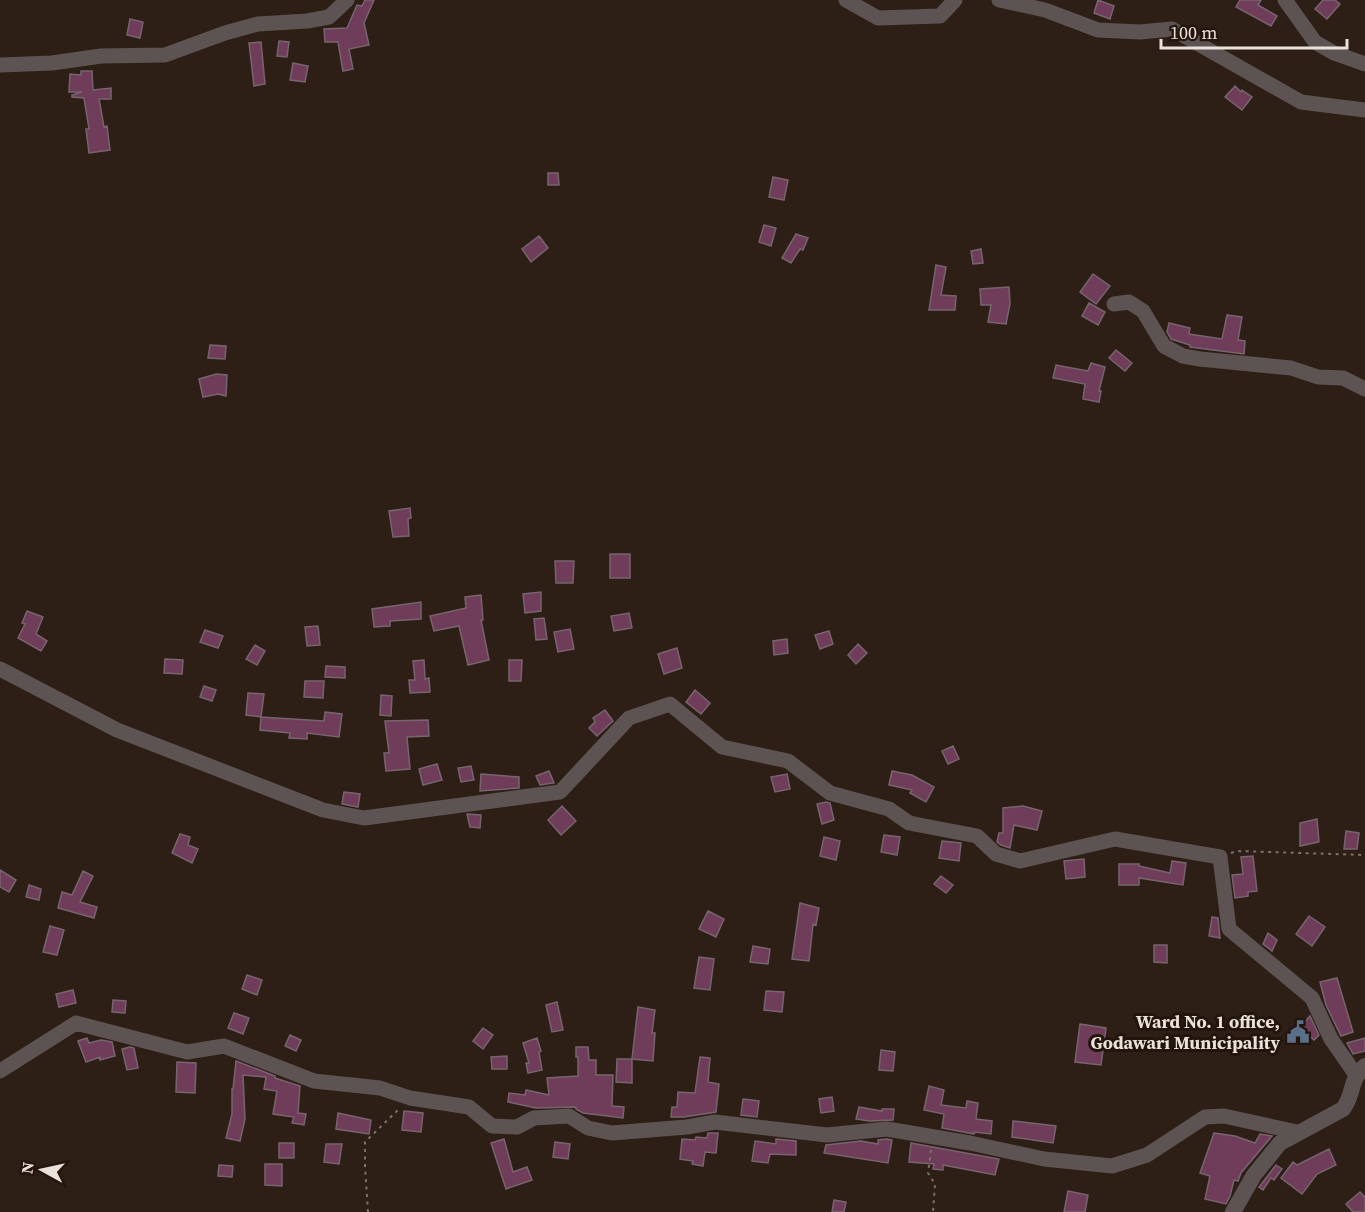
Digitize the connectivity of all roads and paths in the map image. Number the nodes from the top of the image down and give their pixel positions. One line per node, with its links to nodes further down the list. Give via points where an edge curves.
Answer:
1 (347, 0): 7 (street, via 329,17 258,24 165,55)
2 (846, 0): 3 (street, via 878,18 939,16)
3 (955, 0)
4 (999, 0): 8 (street, via 1045,10 1098,30 1172,29 1301,102)
5 (1285, 0): 6 (street, via 1315,42)
6 (1365, 64)
7 (0, 65)
8 (1365, 110)
9 (1114, 304): 10 (street, via 1129,302 1143,311 1164,346 1183,356 1291,368 1318,377 1343,378)
10 (1365, 389)
11 (0, 669): 13 (street, via 117,730 323,810 364,818 560,792 629,718 670,704 722,747 788,761 830,793 889,809 909,823 977,836 996,854 1020,861 1115,839)
12 (1365, 855): 13 (path, via 1237,851)
13 (1220, 857): 15 (street, via 1229,929 1312,998 1331,1039)
14 (0, 1071): 16 (street, via 76,1023 188,1052 224,1046 314,1081 380,1088)
15 (1360, 1071): 17 (street, via 1343,1109)
16 (410, 1098): 18 (street, via 469,1107 492,1126 517,1127 534,1118 569,1116 588,1128 612,1133 715,1122 827,1135 887,1129); 19 (path, via 365,1142)
17 (1297, 1132): 18 (street, via 1224,1116 1205,1118 1147,1155 1112,1166 1044,1159); 21 (street, via 1280,1143 1254,1175)
18 (933, 1138): 20 (path, via 928,1173 935,1184)
19 (368, 1212)
20 (933, 1212)
21 (1233, 1212)

